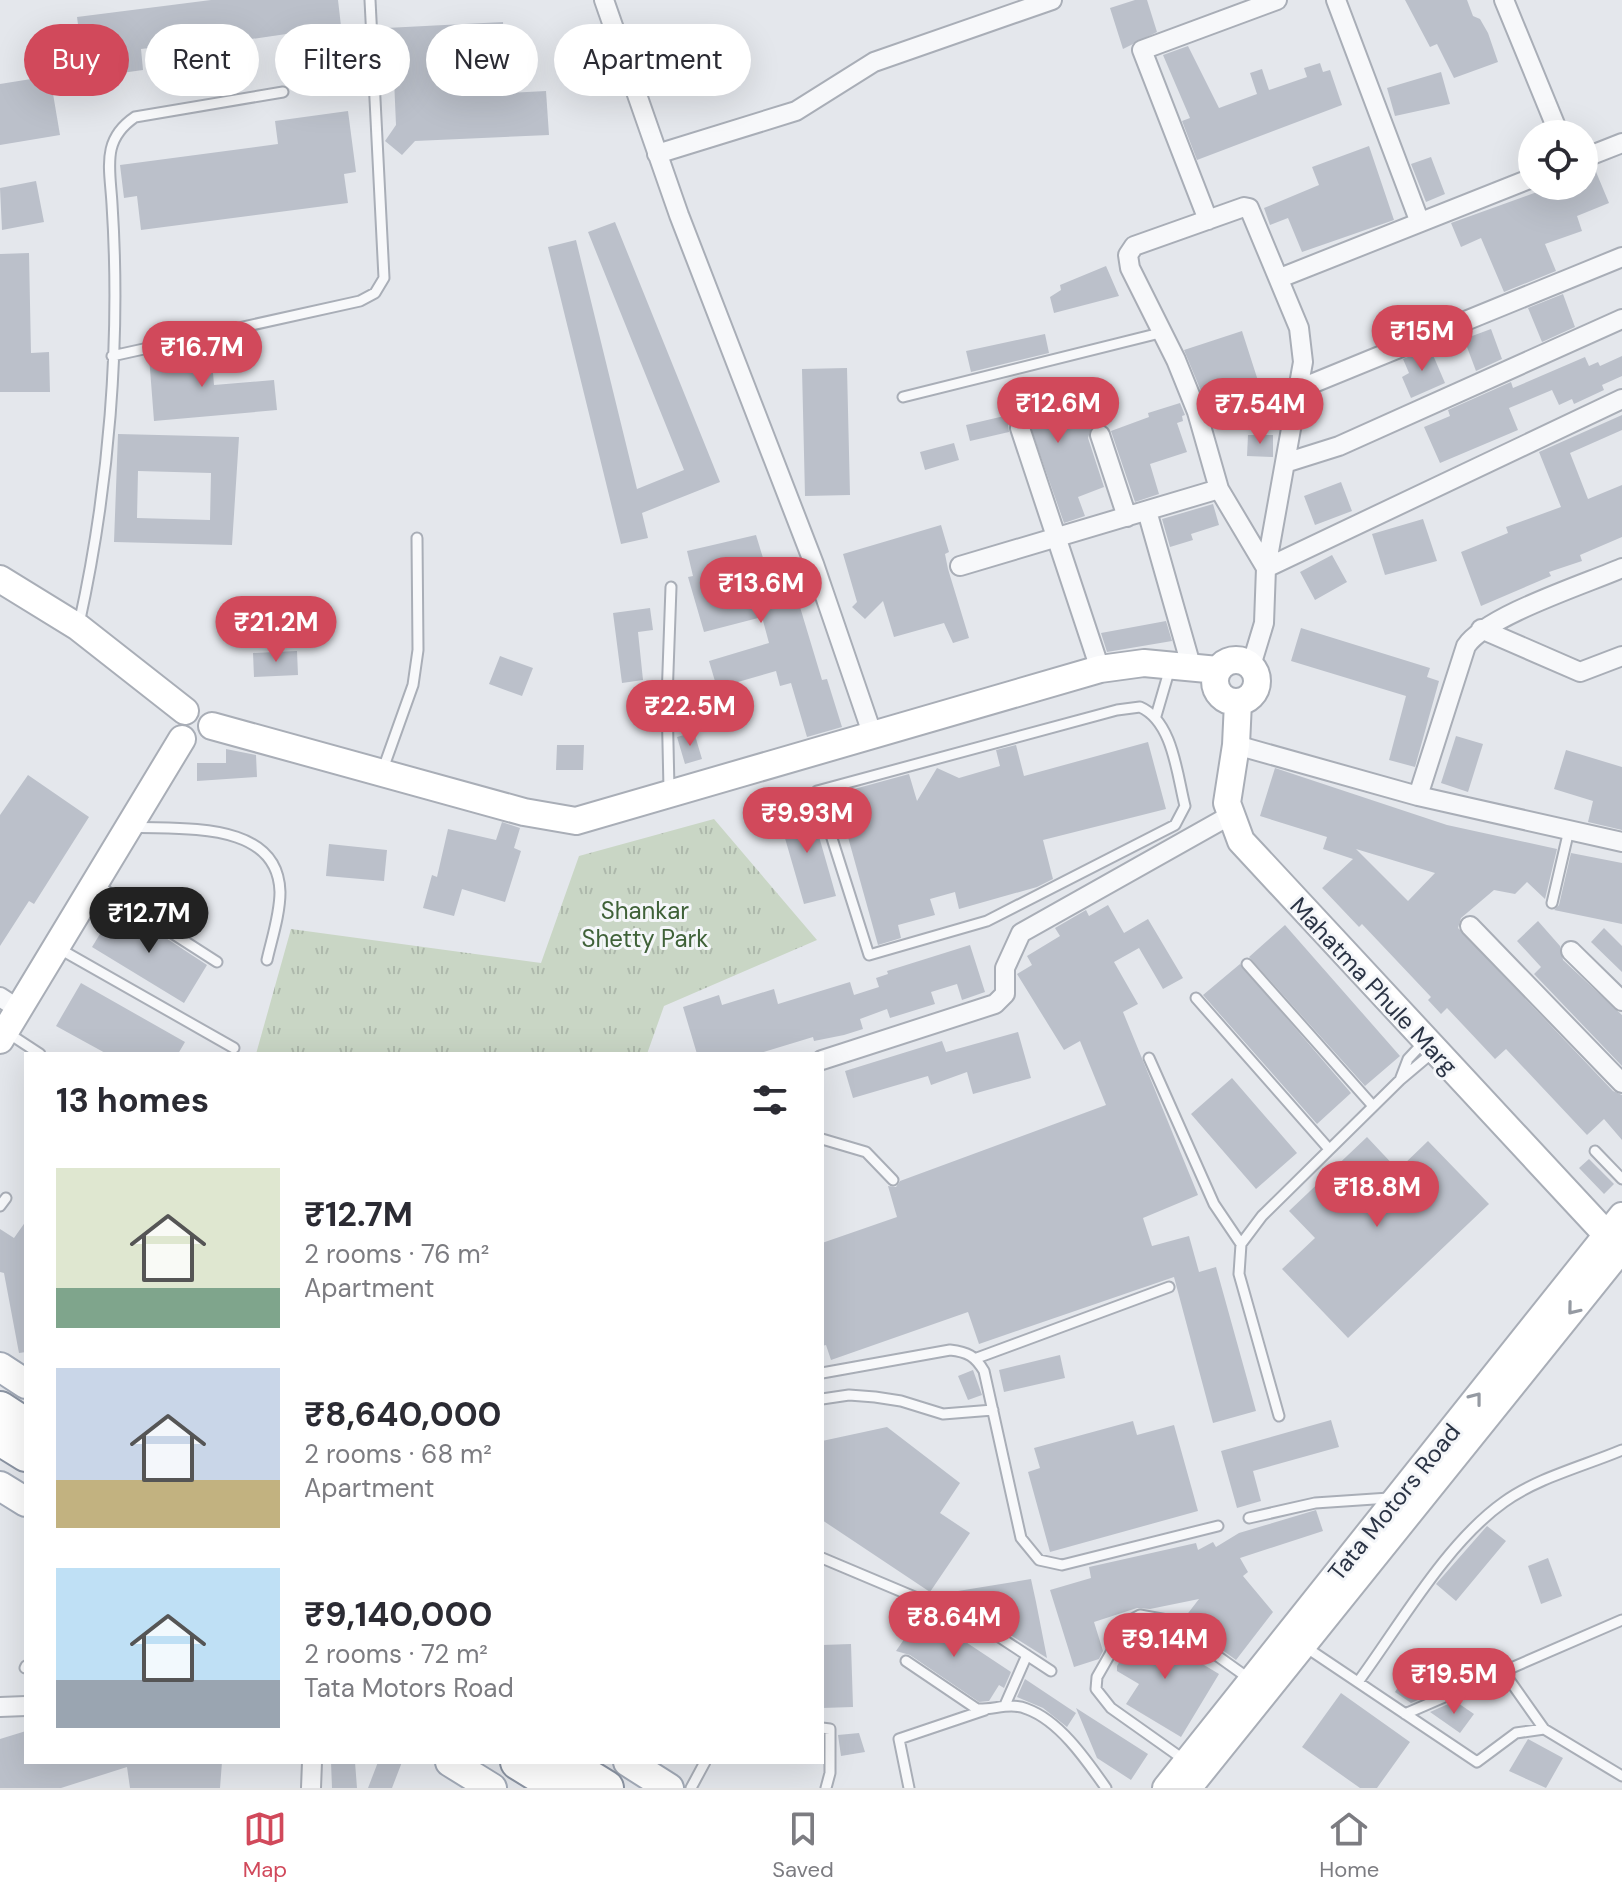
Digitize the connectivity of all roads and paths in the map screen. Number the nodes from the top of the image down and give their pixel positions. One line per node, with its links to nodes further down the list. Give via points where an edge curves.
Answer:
1 (370, 0): 19 (lane, via 384,278 375,293 360,301)
2 (604, 0): 11 (street)
3 (1052, 0): 11 (street, via 874,62 796,111)
4 (1277, 0): 13 (street, via 1142,50)
5 (1336, 0): 14 (street)
6 (1504, 0): 8 (street)
7 (275, 93): 19 (lane, via 135,117 120,127 110,144)
8 (1553, 120)
9 (1622, 143): 10 (street)
10 (1598, 152)
11 (657, 154): 46 (street, via 814,564)
12 (1518, 183): 14 (street)
13 (1208, 220): 16 (street, via 1249,208); 18 (street, via 1144,240 1128,255)
14 (1419, 220): 16 (street)
15 (1622, 257): 20 (street)
16 (1280, 278): 20 (street, via 1302,343)
17 (1622, 319): 25 (street, via 1339,446)
18 (1164, 332): 21 (lane); 26 (street, via 1197,412)
19 (112, 356): 36 (lane, via 94,554)
20 (1299, 389): 25 (street)
21 (903, 397)
22 (1622, 399): 32 (street)
23 (1020, 428): 30 (street)
24 (1100, 435): 28 (street)
25 (1285, 463): 32 (street)
26 (1219, 489): 27 (street); 32 (street)
27 (1147, 511): 28 (street); 41 (street)
28 (1127, 517): 30 (street)
29 (417, 538): 49 (lane, via 418,650 413,685)
30 (1057, 538): 31 (street); 40 (street)
31 (960, 566)
32 (1266, 568): 39 (street, via 1264,623)
33 (1622, 568): 37 (street)
34 (1, 584): 36 (street)
35 (671, 587): 51 (lane)
36 (78, 627): 43 (street)
37 (1481, 629): 38 (street, via 1580,672); 50 (street, via 1466,646)
38 (1622, 656)
39 (1251, 666): 41 (street, via 1235,659); 42 (street, via 1257,674 1256,688)
40 (1100, 669): 41 (street, via 1144,663); 46 (street)
41 (1193, 669): 42 (street, via 1227,700); 44 (lane)
42 (1238, 702): 48 (street)
43 (185, 711): 45 (street, via 202,711); 47 (street, via 176,727)
44 (1156, 716): 44 (lane, via 1140,707 1117,710 817,791 869,955 987,921 1175,825 1185,806)
45 (212, 726): 47 (street, via 203,741); 49 (street)
46 (873, 736): 51 (street)
47 (182, 739): 53 (street)
48 (1236, 745): 50 (street); 52 (street)
49 (382, 773): 51 (street, via 576,821)
50 (1418, 796): 54 (street)
51 (669, 797)
52 (1229, 816): 68 (street, Mahatma Phule Marg, via 1241,841); 72 (street, via 1021,933 1005,968 1005,994 995,1004)
53 (128, 827): 56 (street); 61 (lane, via 224,833 260,849 279,876)
54 (1569, 830): 55 (street); 57 (lane)
55 (1622, 842)
56 (94, 883): 59 (street); 62 (lane)
57 (1552, 903)
58 (1470, 926): 73 (street)
59 (55, 947): 66 (street); 69 (lane)
60 (1571, 951): 65 (street)
61 (267, 960)
62 (217, 962)
63 (1247, 964): 74 (lane)
64 (1196, 998): 76 (lane)
65 (1622, 1001)
66 (9, 1002): 67 (street)
67 (2, 1036): 70 (lane)
68 (1429, 1046): 74 (lane); 80 (street, Mahatma Phule Marg)
69 (234, 1048)
70 (36, 1052)
71 (1149, 1058): 81 (lane, via 1214,1204)
72 (824, 1059)
73 (1622, 1083)
74 (1373, 1106): 76 (lane)
75 (824, 1140): 79 (lane, via 866,1152)
76 (1329, 1149): 81 (lane)
77 (1595, 1151): 78 (lane)
78 (1622, 1179)
79 (893, 1180)
80 (1618, 1237): 96 (street, Tata Motors Road, one-way to 80); 102 (street, one-way to 102)
81 (1241, 1244): 90 (lane, via 1239,1274)
82 (1169, 1287): 83 (lane)
83 (977, 1358): 85 (lane, via 950,1350); 89 (lane)
84 (0, 1367): 86 (main road)
85 (824, 1373)
86 (24, 1383)
87 (824, 1399): 89 (lane, via 875,1397 943,1414)
88 (0, 1409): 91 (highway)
89 (993, 1410): 99 (lane, via 1021,1538 1039,1560 1062,1565)
90 (1279, 1416)
91 (24, 1425)
92 (0, 1438): 94 (highway)
93 (1622, 1450): 108 (lane, via 1531,1487 1481,1521)
94 (24, 1453)
95 (0, 1486): 97 (main road)
96 (1397, 1498): 98 (lane, via 1315,1503); 107 (street, Tata Motors Road)
97 (24, 1501)
98 (1249, 1518)
99 (1218, 1526)
100 (824, 1559): 103 (lane, via 981,1625)
101 (1622, 1620): 106 (lane)
102 (1303, 1646): 108 (lane); 134 (street)
103 (1027, 1655): 105 (lane); 109 (lane)
104 (906, 1661): 112 (lane, via 964,1702)
105 (1051, 1671)
106 (1503, 1671): 113 (lane); 115 (lane)
107 (1252, 1680): 116 (street, Tata Motors Road); 116 (lane, via 1167,1620 1140,1615 1129,1621 1097,1677 1096,1689 1111,1708)
108 (1358, 1682): 113 (lane)
109 (1005, 1705): 112 (lane); 132 (lane, via 1043,1718)
110 (24, 1706): 111 (street)
111 (0, 1707)
112 (988, 1709): 131 (lane, via 899,1739)
113 (1405, 1714): 115 (lane, via 1477,1762 1516,1733)
114 (824, 1728): 130 (lane, via 830,1729)
115 (1544, 1729): 123 (lane)
116 (1186, 1761): 133 (street, Tata Motors Road)
117 (312, 1764): 124 (street)
118 (453, 1764): 125 (main road)
119 (521, 1764): 126 (highway)
120 (567, 1764): 127 (highway)
121 (631, 1764): 128 (main road)
122 (704, 1764): 129 (lane)
123 (1622, 1776)
124 (311, 1788)
125 (492, 1788)
126 (560, 1788)
127 (606, 1788)
128 (669, 1788)
129 (691, 1788)
130 (826, 1788)
131 (909, 1788)
132 (1106, 1788)
133 (1166, 1788)
134 (1188, 1788)

